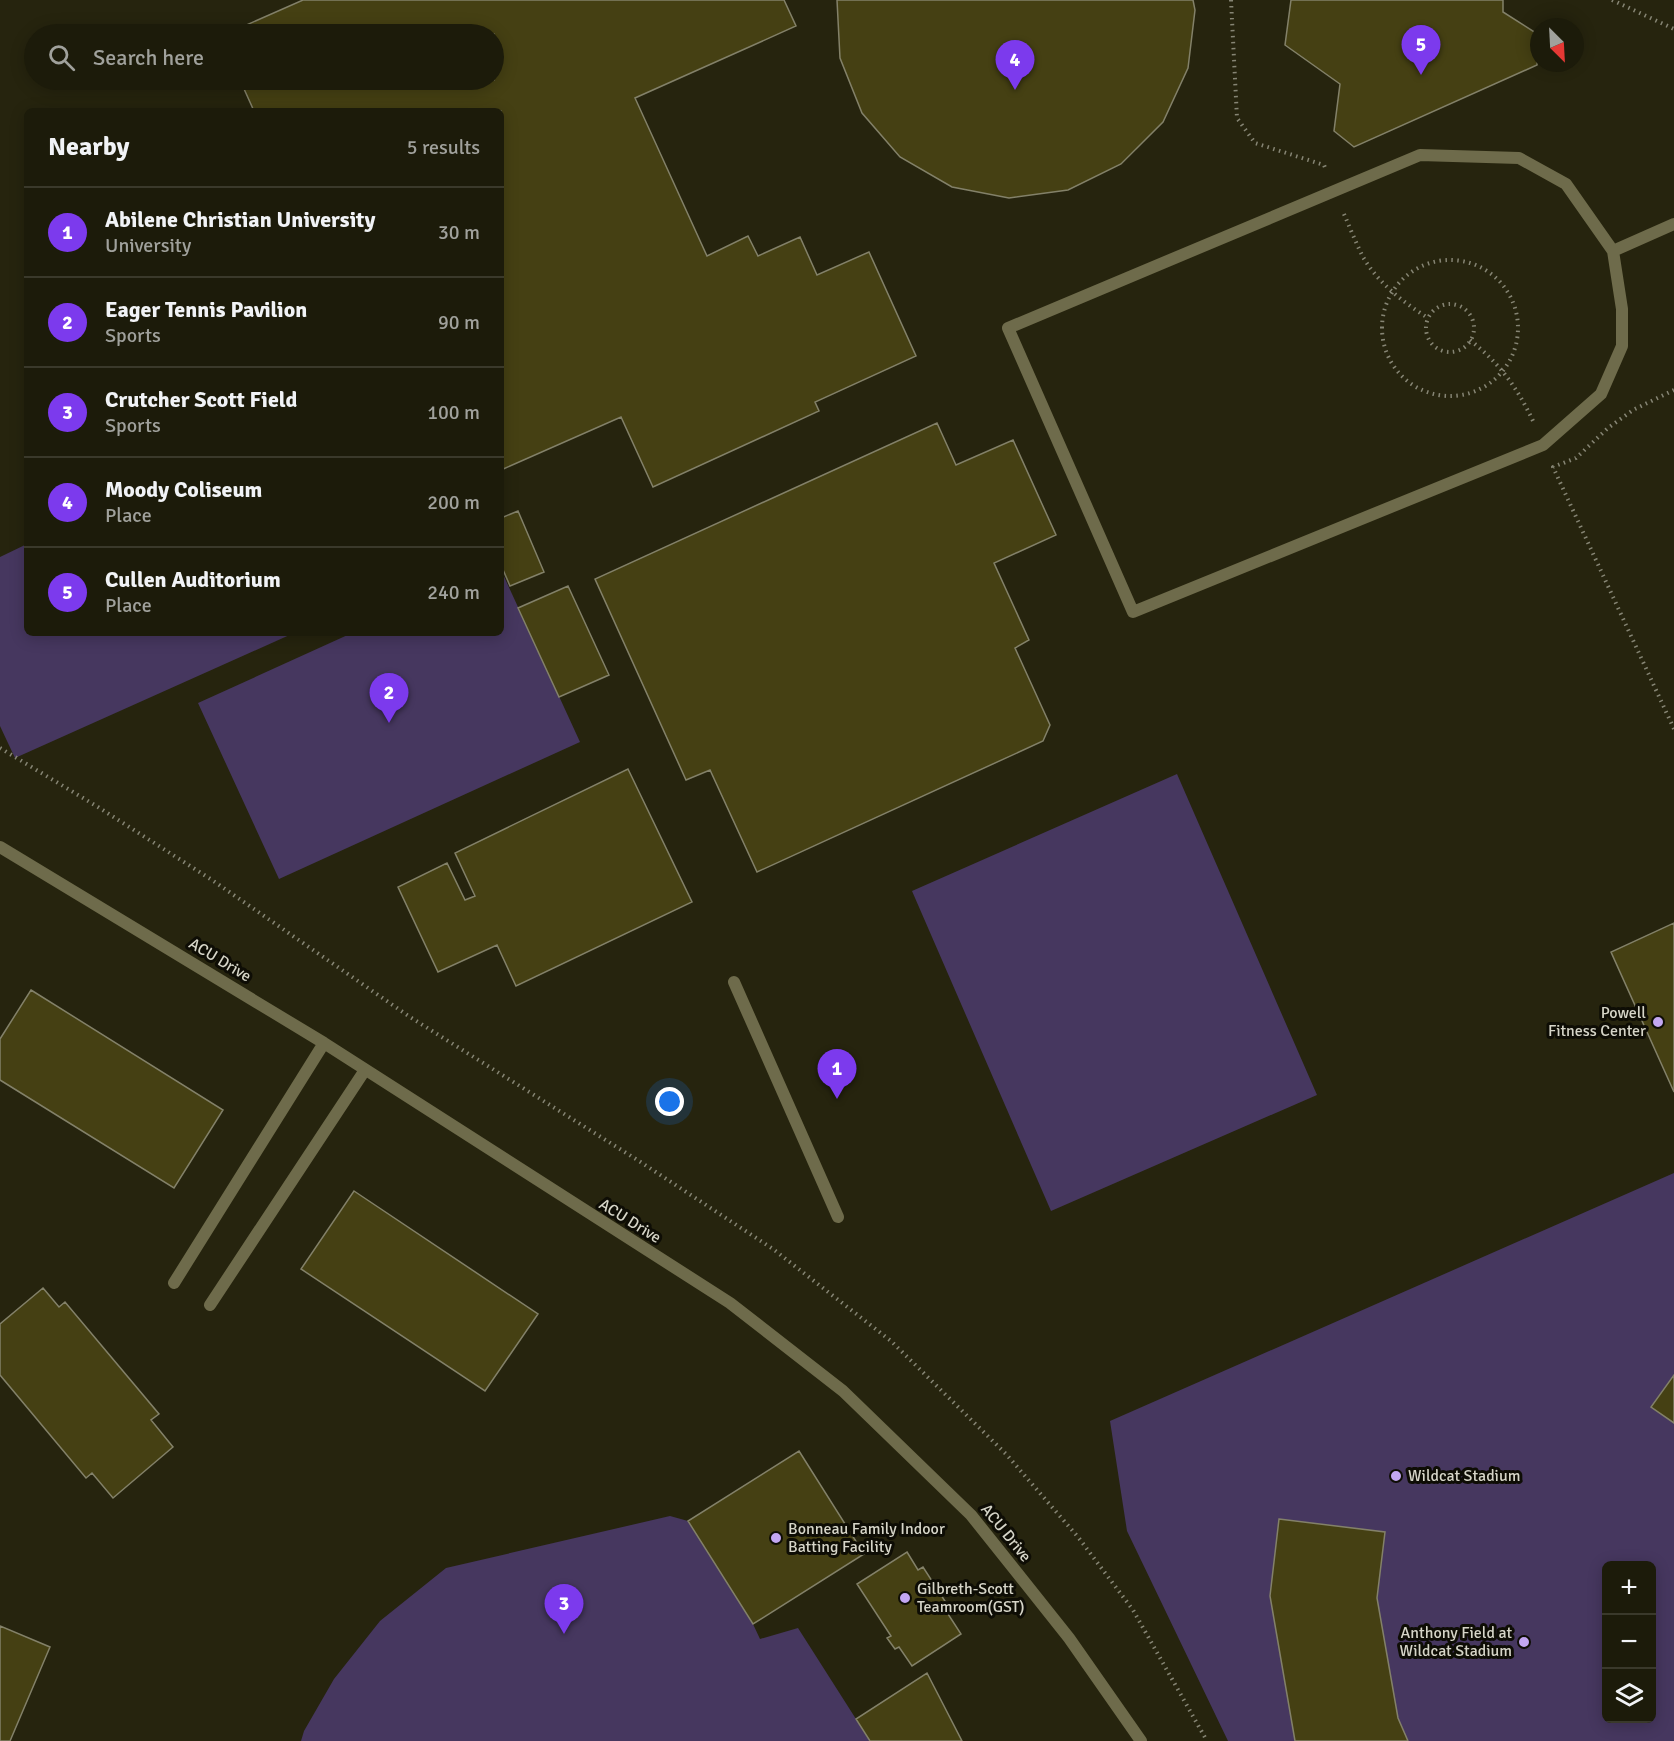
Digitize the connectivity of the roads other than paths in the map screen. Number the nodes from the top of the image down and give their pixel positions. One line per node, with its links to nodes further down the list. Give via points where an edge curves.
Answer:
1 (1674, 224): 2 (lane)
2 (1613, 251): 2 (lane, via 1566,184 1519,158 1420,155 1008,328 1133,612 1544,445 1601,394 1622,346 1622,309)
3 (0, 847): 5 (lane, ACU Drive)
4 (734, 982): 7 (lane)
5 (324, 1043): 6 (lane, ACU Drive); 8 (lane)
6 (365, 1070): 9 (lane); 10 (lane, ACU Drive, via 730,1303 843,1391 971,1515 1069,1638)
7 (838, 1217)
8 (174, 1283)
9 (210, 1305)
10 (1141, 1741)

